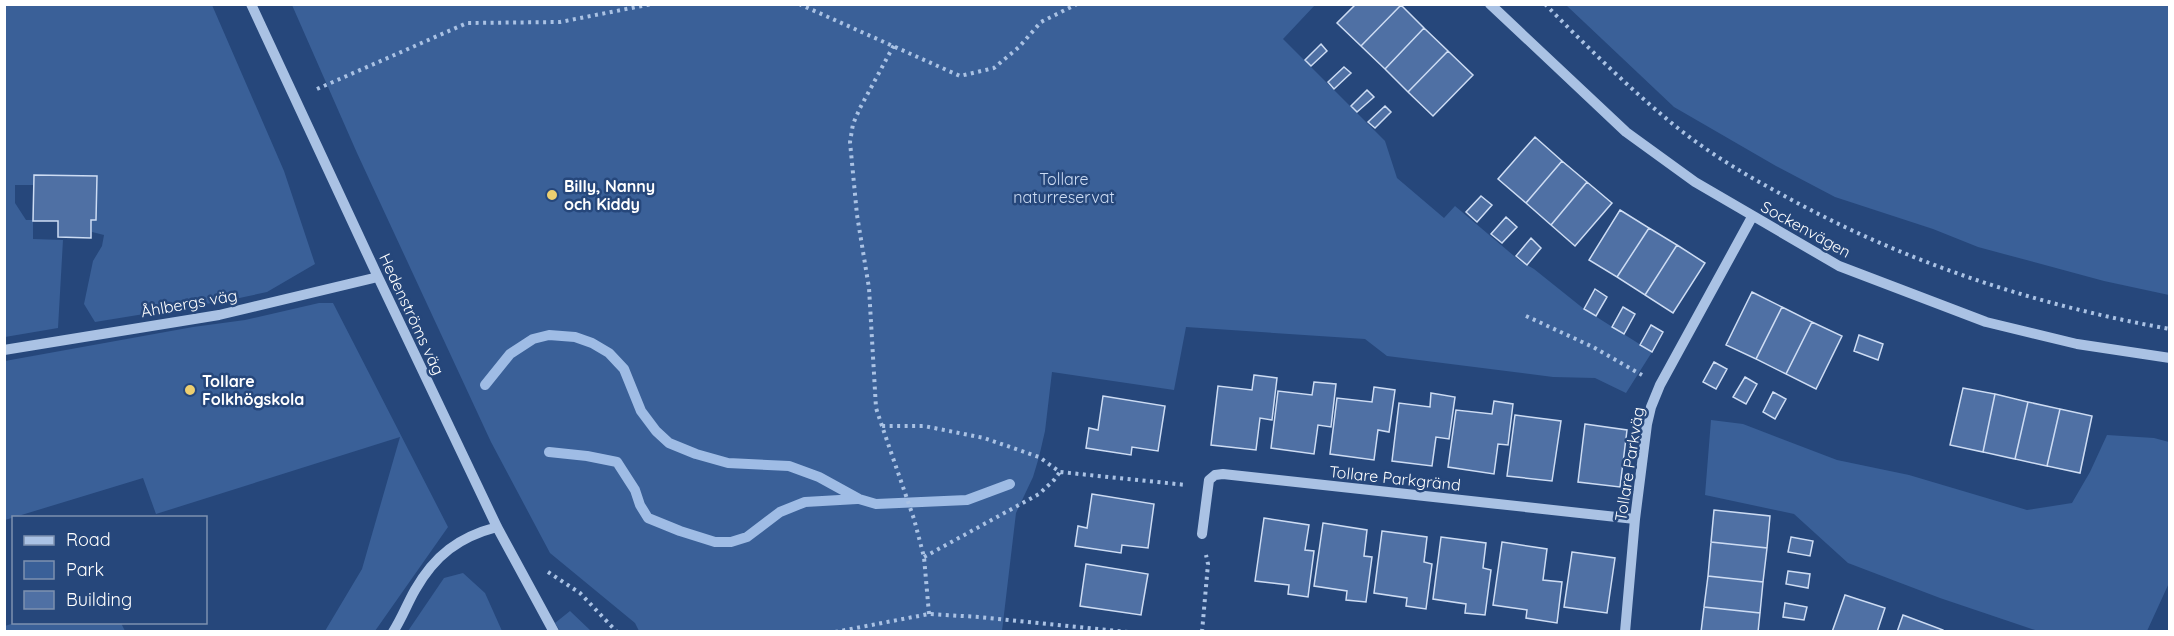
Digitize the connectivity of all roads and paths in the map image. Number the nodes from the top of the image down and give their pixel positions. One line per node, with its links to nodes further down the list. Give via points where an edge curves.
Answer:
1 (251, 4): 10 (street, Hedenströms väg)
2 (652, 4): 8 (path, via 560,22 467,23)
3 (799, 4): 7 (path)
4 (1077, 4): 7 (path, via 1041,22 994,68 960,76)
5 (1490, 4): 9 (street, Sockenvägen, via 1626,132)
6 (1545, 4): 12 (path, via 1675,126 1738,170 1813,212 1892,249 1983,282)
7 (894, 45): 16 (path, via 860,108 850,142 869,288 876,408)
8 (317, 89)
9 (1752, 217): 14 (street, Sockenvägen, via 1839,266 1986,322 2078,344); 15 (street, Tollare Parkväg)
10 (378, 277): 13 (street, Åhlbergs väg, via 219,315); 20 (street, Hedenströms väg)
11 (1526, 316): 15 (path, via 1593,347)
12 (2169, 329)
13 (4, 350)
14 (2169, 358)
15 (1660, 385): 19 (street, Tollare Parkväg, via 1647,424)
16 (882, 426): 17 (path, via 924,426 984,438 1039,457); 22 (path)
17 (1060, 472): 18 (path); 22 (path, via 1039,494)
18 (1207, 486): 19 (street, Tollare Parkgränd, via 1215,475 1223,474); 21 (street)
19 (1635, 519): 31 (street, Tollare Parkväg)
20 (497, 527): 25 (street, via 469,537 433,562); 26 (street, Hedenströms väg)
21 (1202, 534): 30 (path, via 1208,564)
22 (924, 557): 24 (path)
23 (543, 563): 27 (path, via 548,572 580,593)
24 (929, 614): 28 (path); 29 (path)
25 (393, 632)
26 (554, 632)
27 (617, 632)
28 (836, 632)
29 (1128, 632)
30 (1202, 632)
31 (1625, 632)

